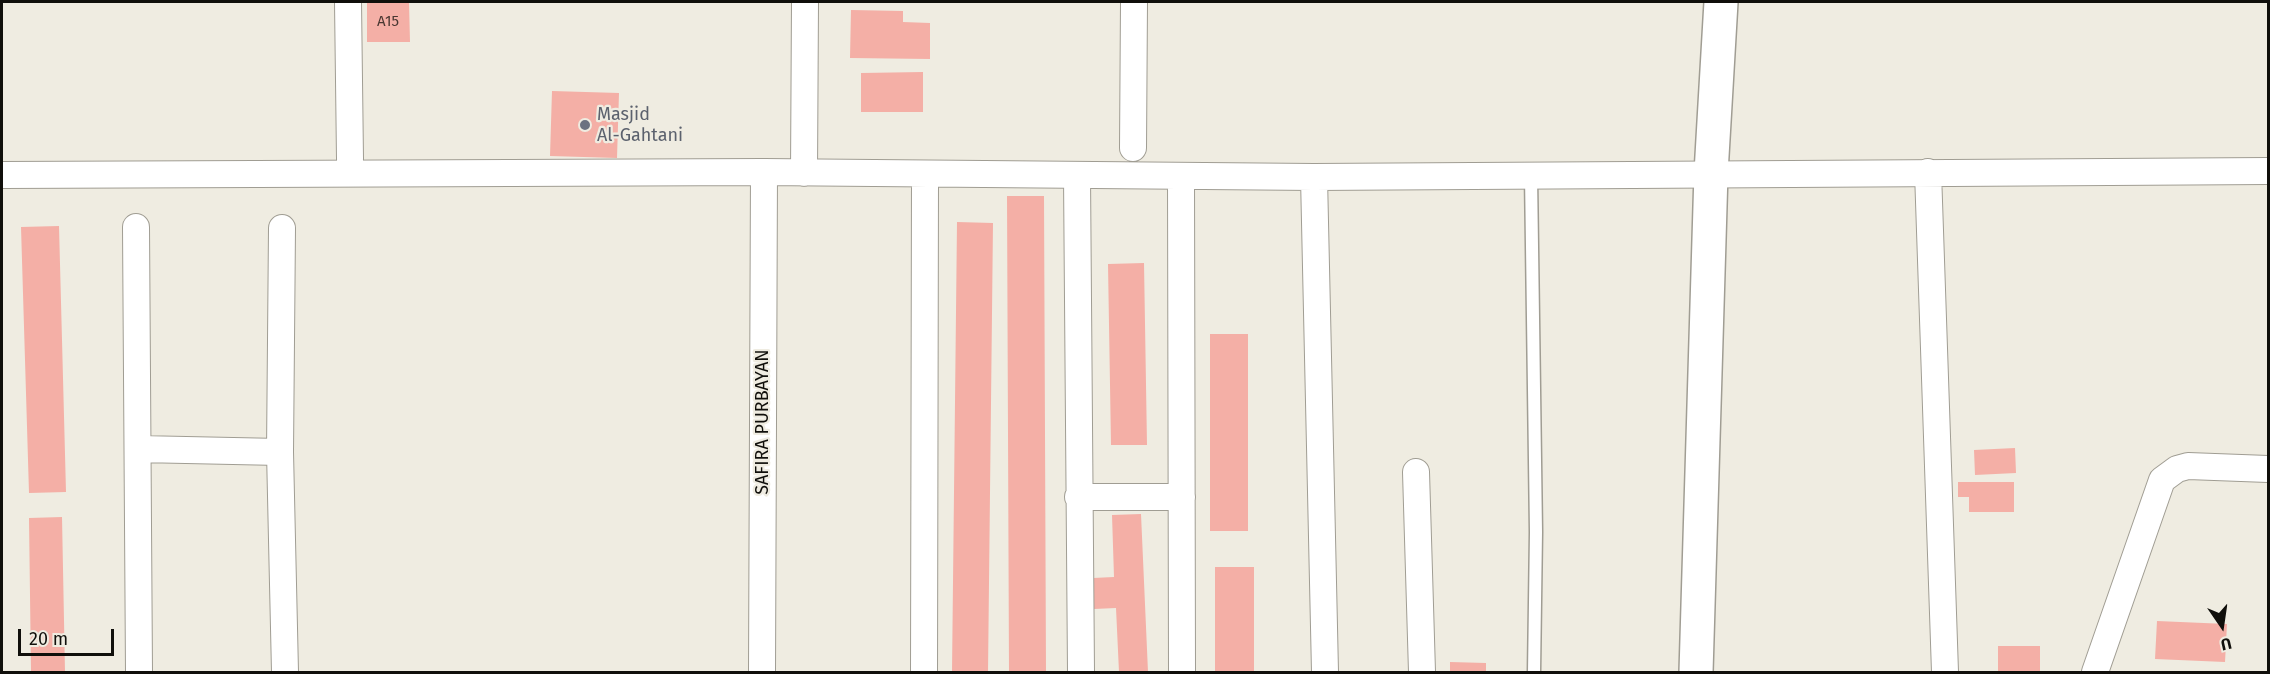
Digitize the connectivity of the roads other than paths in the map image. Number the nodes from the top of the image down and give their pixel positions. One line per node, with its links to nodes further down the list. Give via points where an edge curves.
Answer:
1 (348, 2): 6 (street)
2 (805, 2): 10 (street)
3 (1134, 2): 5 (street)
4 (1721, 2): 11 (street)
5 (1133, 148)
6 (350, 159)
7 (2268, 171): 9 (street)
8 (764, 172): 10 (street); 12 (street); 28 (street, SAFIRA PURBAYAN)
9 (1928, 172): 11 (street); 36 (street)
10 (804, 173): 13 (street)
11 (1711, 173): 14 (street); 35 (street)
12 (2, 175)
13 (925, 175): 15 (street); 29 (street)
14 (1531, 175): 17 (street); 34 (lane)
15 (1077, 176): 16 (street); 25 (street)
16 (1182, 177): 17 (street); 24 (street)
17 (1314, 177): 32 (street)
18 (135, 227): 20 (street)
19 (282, 228): 21 (street)
20 (139, 449): 21 (street); 26 (street)
21 (280, 452): 27 (street)
22 (2268, 469): 37 (street, via 2188,466 2162,480)
23 (1416, 472): 33 (street)
24 (1182, 496): 25 (street); 31 (street)
25 (1078, 497): 30 (street)
26 (139, 672)
27 (285, 672)
28 (762, 672)
29 (924, 672)
30 (1081, 672)
31 (1182, 672)
32 (1325, 672)
33 (1422, 672)
34 (1534, 672)
35 (1696, 672)
36 (1945, 672)
37 (2094, 672)

